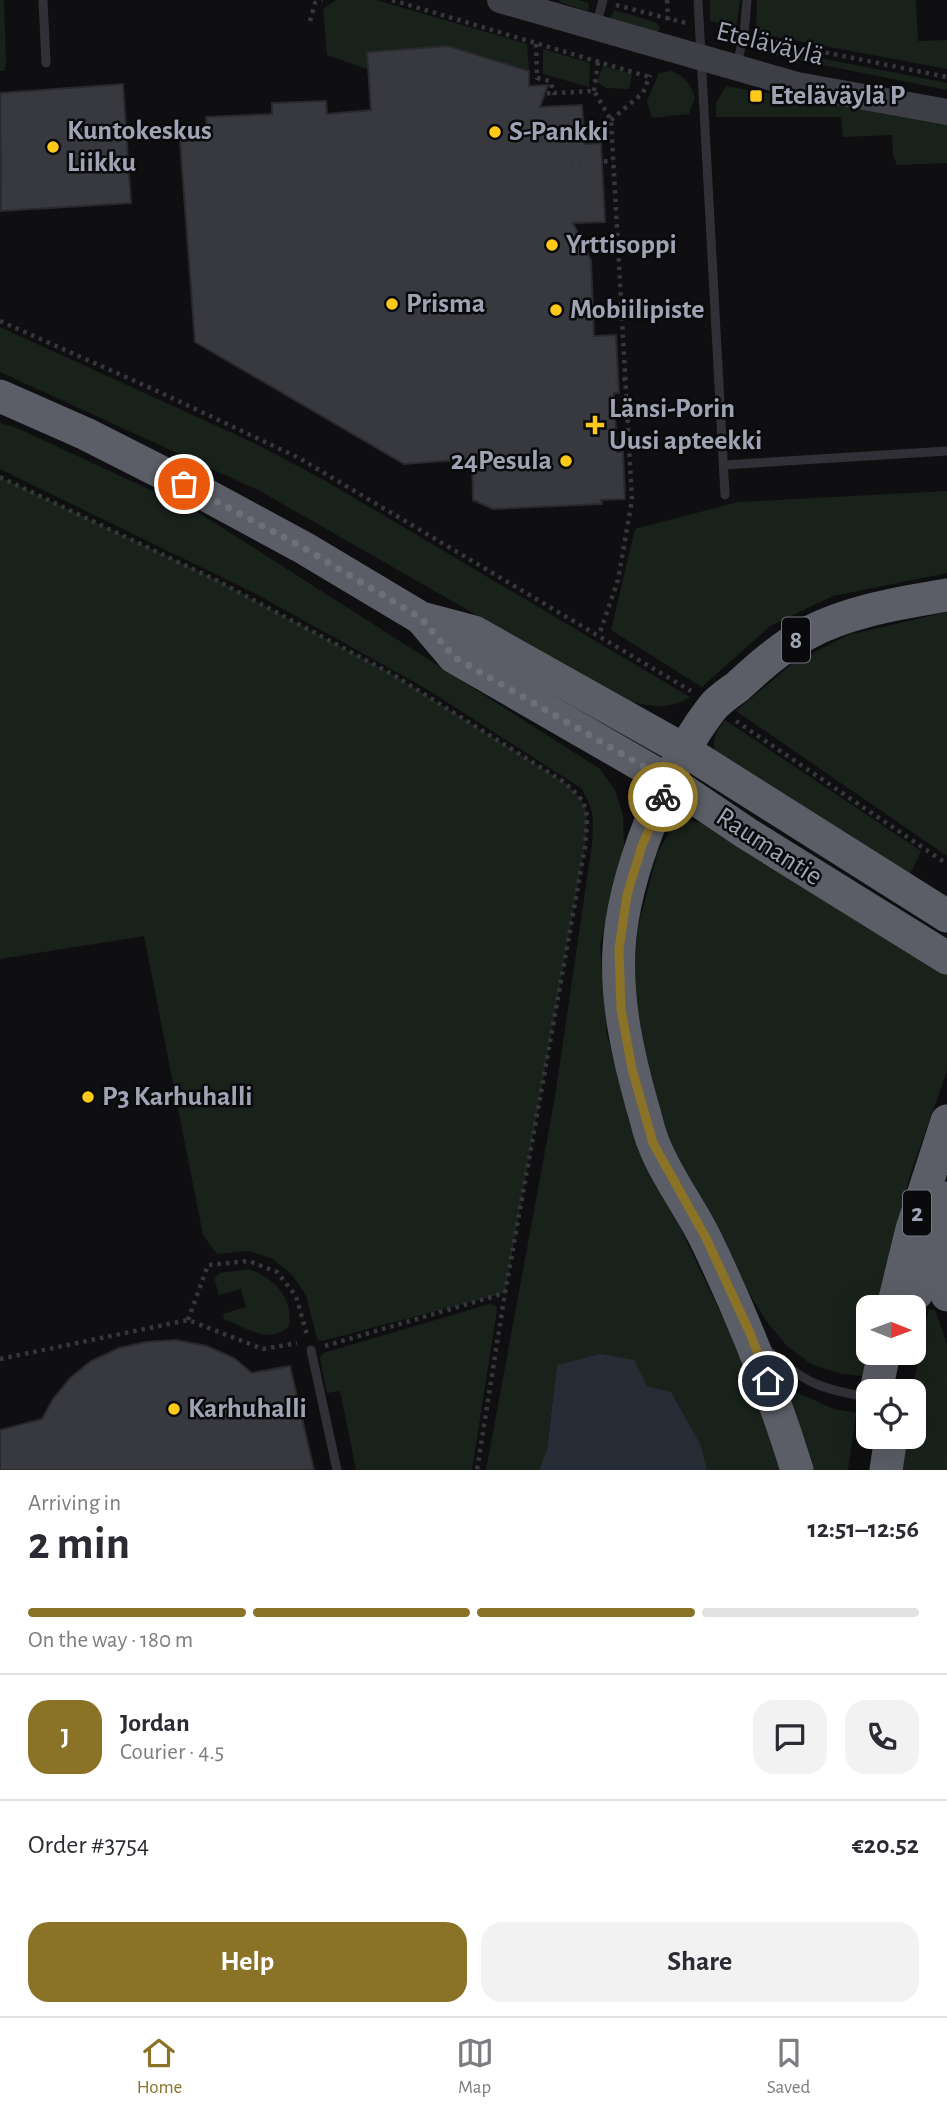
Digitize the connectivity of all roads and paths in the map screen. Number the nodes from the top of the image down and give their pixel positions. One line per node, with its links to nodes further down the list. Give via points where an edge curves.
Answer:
1 (43, 0): 18 (lane)
2 (322, 0): 10 (path, via 315,3)
3 (392, 0): 14 (path)
4 (500, 0): 12 (main road, Eteläväylä)
5 (603, 0): 9 (path); 12 (lane)
6 (667, 0): 9 (path)
7 (698, 0): 11 (lane)
8 (747, 0): 13 (lane)
9 (668, 20): 11 (path); 15 (path)
10 (310, 21)
11 (699, 26): 16 (lane)
12 (595, 27): 15 (main road, Eteläväylä)
13 (744, 35): 19 (lane); 21 (path)
14 (536, 44): 17 (path); 23 (path, via 537,78 550,81)
15 (660, 47): 16 (main road, Eteläväylä); 20 (path)
16 (701, 59): 19 (main road, Eteläväylä); 34 (lane)
17 (598, 62): 20 (path); 22 (path)
18 (46, 63)
19 (736, 69): 25 (main road, Eteläväylä)
20 (649, 77): 26 (path, via 643,93)
21 (947, 77)
22 (594, 91): 23 (path); 26 (path)
23 (554, 93): 24 (path)
24 (530, 94)
25 (947, 112)
26 (611, 120): 27 (path)
27 (614, 161): 28 (path); 30 (path)
28 (570, 163)
29 (0, 321): 39 (path, via 299,458)
30 (625, 379): 31 (path); 39 (path, via 632,500 618,580)
31 (597, 381)
32 (0, 396): 38 (highway, Raumantie, via 208,496)
33 (947, 451): 34 (lane)
34 (724, 465): 36 (lane)
35 (0, 477): 48 (path, via 216,580 392,674 580,795 588,816 585,847)
36 (725, 495)
37 (947, 594): 40 (highway, 8, via 869,609 806,633)
38 (421, 618): 41 (highway, Raumantie, via 474,632); 42 (highway, Raumantie, via 454,657)
39 (599, 635): 40 (path)
40 (714, 706): 41 (highway, 8); 43 (path)
41 (684, 750): 42 (highway, 8); 44 (highway, Raumantie)
42 (669, 781): 45 (highway, Raumantie); 53 (highway, via 627,895 619,949 621,1009 653,1143 706,1238)
43 (947, 864)
44 (947, 916)
45 (947, 958)
46 (947, 1121): 49 (highway, 2)
47 (946, 1201): 50 (highway, 2); 51 (highway)
48 (505, 1293): 54 (path); 60 (path)
49 (896, 1295)
50 (918, 1295)
51 (947, 1295)
52 (188, 1320): 52 (path, via 263,1349 308,1340 296,1296 277,1272 249,1261 208,1265); 55 (path)
53 (750, 1333): 56 (lane, via 793,1373 817,1385); 61 (highway)
54 (311, 1350): 59 (lane)
55 (0, 1359)
56 (856, 1394)
57 (867, 1449): 62 (highway)
58 (889, 1449): 63 (highway)
59 (337, 1470)
60 (477, 1470)
61 (797, 1470)
62 (864, 1470)
63 (886, 1470)

